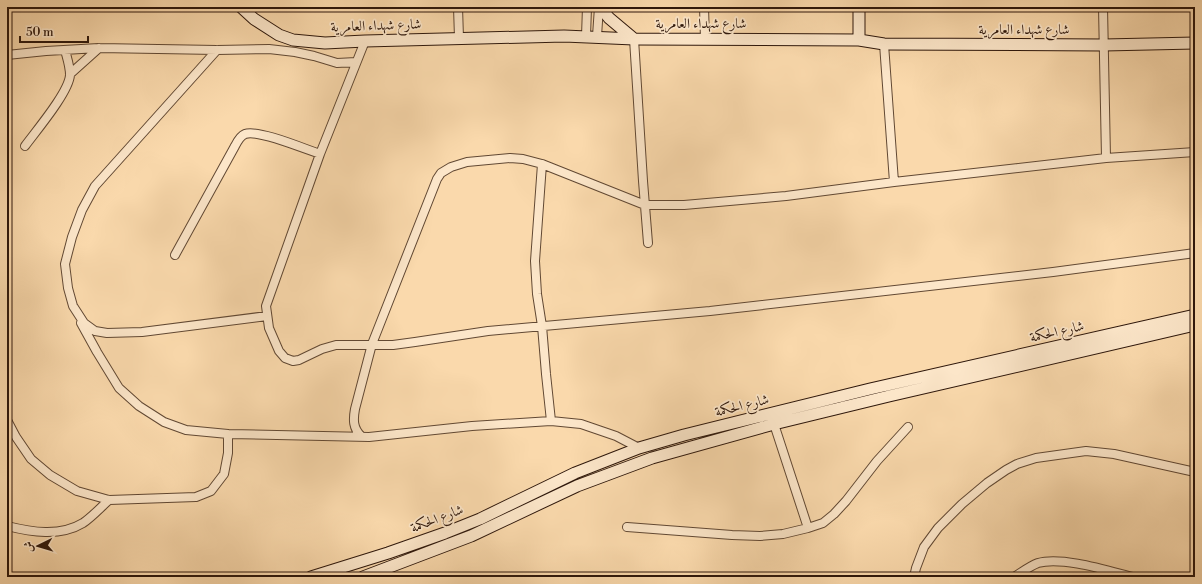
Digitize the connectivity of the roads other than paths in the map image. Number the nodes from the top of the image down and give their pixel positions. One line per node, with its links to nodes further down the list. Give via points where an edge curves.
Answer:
1 (241, 7): 13 (street, شارع شهداء العامرية, via 279,35 293,40 325,43)
2 (458, 7): 9 (street)
3 (587, 7): 8 (street)
4 (600, 7): 8 (street); 11 (street)
5 (704, 7): 10 (street)
6 (859, 7): 12 (street)
7 (1103, 7): 16 (street)
8 (592, 36): 9 (street, شارع شهداء العامرية); 11 (street, شارع شهداء العامرية)
9 (459, 38): 13 (street, شارع شهداء العامرية)
10 (705, 38): 11 (street, شارع شهداء العامرية); 12 (street, شارع شهداء العامرية)
11 (634, 39): 29 (street)
12 (859, 40): 15 (street, شارع شهداء العامرية)
13 (365, 41): 21 (street)
14 (1195, 43): 16 (street, شارع شهداء العامرية)
15 (884, 44): 16 (street, شارع شهداء العامرية); 28 (street)
16 (1104, 45): 26 (street)
17 (99, 48): 18 (street); 19 (street); 22 (street)
18 (66, 50): 20 (street); 22 (street)
19 (217, 50): 21 (street, via 269,49 295,52 337,63); 33 (street, via 96,186 82,210 65,264)
20 (7, 55)
21 (356, 62): 25 (street)
22 (70, 74): 23 (street, via 59,99)
23 (25, 146)
24 (1195, 152): 26 (street)
25 (320, 154): 32 (street, via 264,135 251,133 242,136); 35 (street, via 266,306)
26 (1106, 158): 28 (street)
27 (542, 164): 29 (street); 36 (street, via 535,261); 38 (street, via 510,158 467,162 441,173)
28 (894, 182): 29 (street, via 786,196 684,205)
29 (645, 205): 30 (street)
30 (648, 243)
31 (1195, 253): 36 (street, via 1054,272 725,309)
32 (175, 255)
33 (73, 306): 35 (street, via 84,323 95,331 107,333 142,332); 43 (street, via 119,388 140,406 164,422 186,430)
34 (1195, 315): 45 (street, شارع الحكمة, via 870,389)
35 (267, 316): 38 (street, via 279,351 289,360 299,360 316,351 336,346)
36 (542, 326): 38 (street, via 393,345); 40 (street)
37 (1195, 326): 41 (street, شارع الحكمة)
38 (372, 344): 44 (street, via 354,417 356,430)
39 (7, 420): 47 (street, via 31,459 50,476 77,491)
40 (551, 421): 44 (street); 45 (street, via 581,424 616,436)
41 (774, 424): 50 (street); 52 (street, شارع الحكمة, via 634,464 577,486 471,536)
42 (908, 427): 50 (street, via 876,461 834,514 823,523)
43 (228, 434): 44 (street); 47 (street, via 224,474 211,491 196,497)
44 (361, 436)
45 (639, 448): 51 (street, شارع الحكمة, via 575,472 445,533)
46 (1195, 472): 53 (street, via 1114,454 1086,451 1036,458 1017,464 962,504 938,528 924,547)
47 (109, 500): 48 (street, via 83,523 67,530 49,533)
48 (7, 526)
49 (627, 527): 50 (street, via 760,536)
50 (808, 528)
51 (311, 577)
52 (363, 577)
53 (914, 577)
54 (1014, 577): 55 (street, via 1032,566 1049,562 1069,562)
55 (1133, 577)

